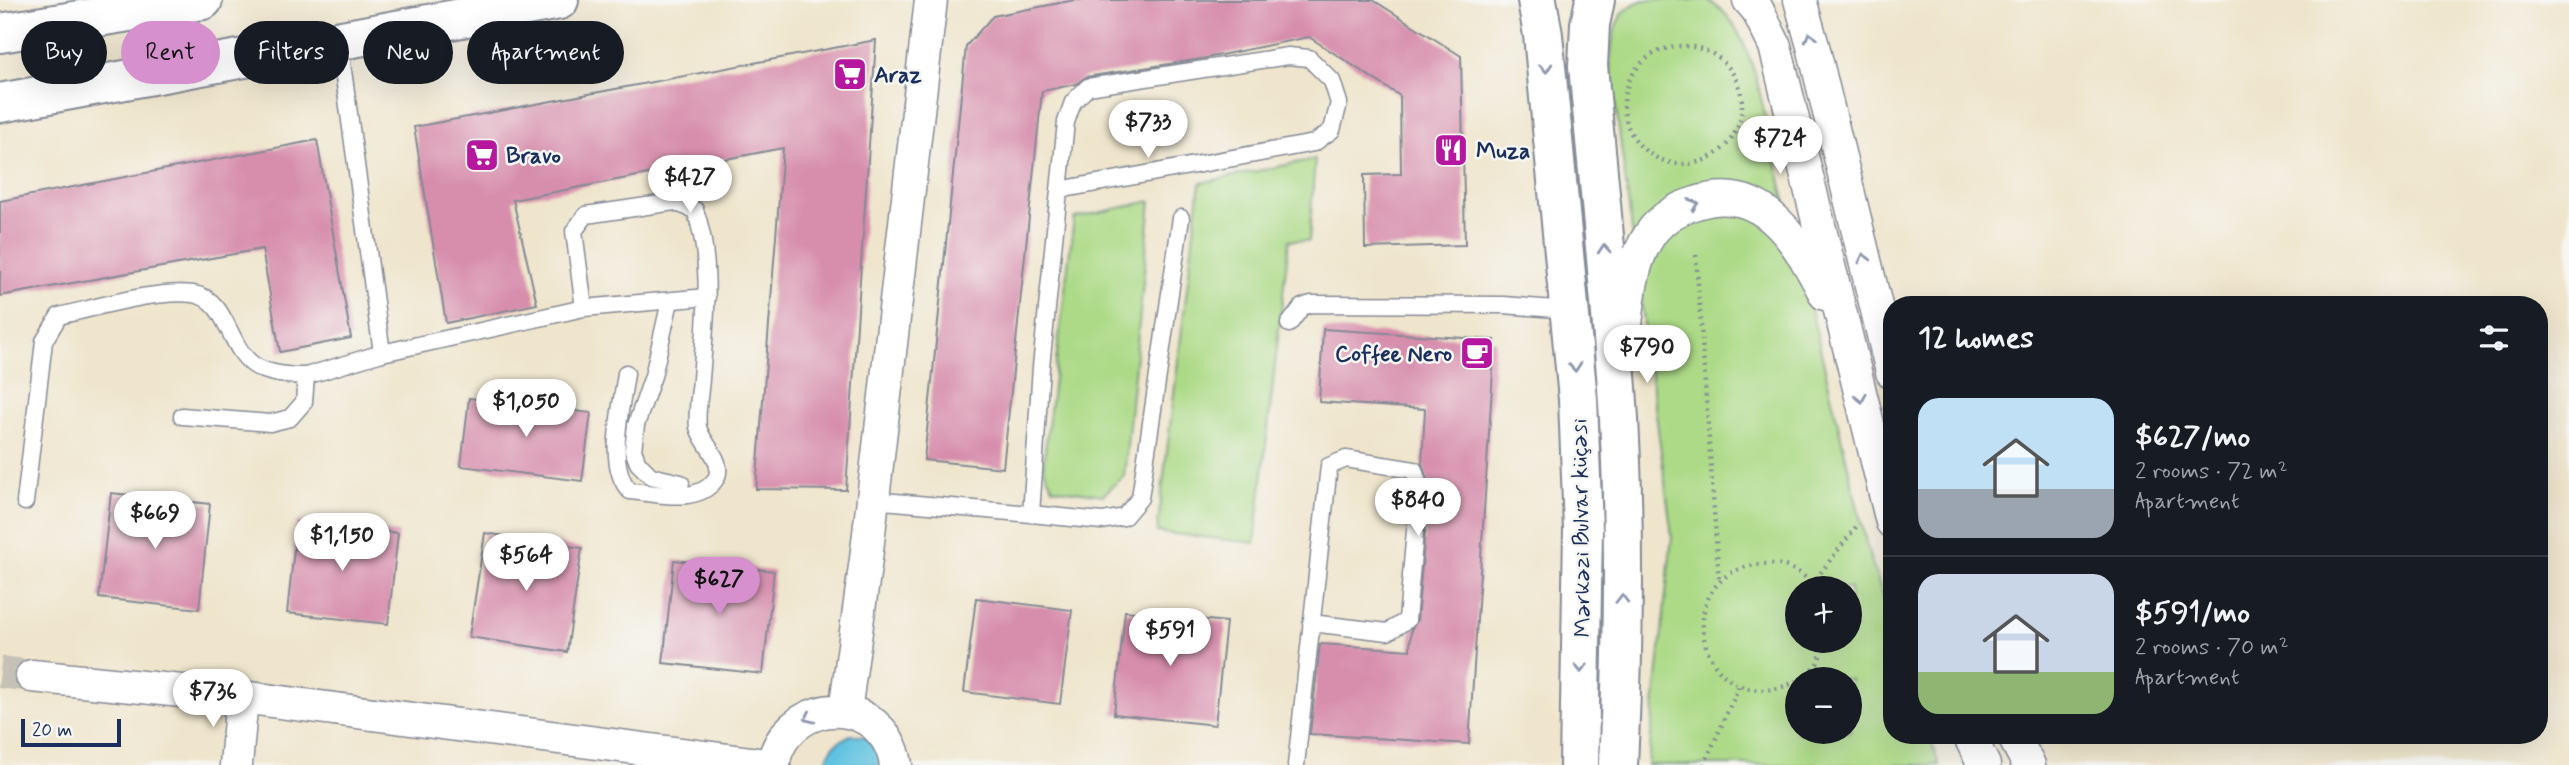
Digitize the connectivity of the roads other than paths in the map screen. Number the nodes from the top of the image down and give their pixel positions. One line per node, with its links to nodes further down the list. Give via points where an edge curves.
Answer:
1 (203, 0): 8 (street)
2 (559, 0): 10 (street)
3 (931, 0): 30 (street)
4 (1537, 0): 19 (street, Mərkəzi Bulvar küçəsi, one-way to 19)
5 (1595, 0): 26 (street, Mərkəzi Bulvar küçəsi, one-way to 5, via 1588,66)
6 (1749, 0): 21 (street, via 1775,46)
7 (1800, 0): 22 (street, one-way to 7)
8 (117, 8): 9 (street)
9 (0, 33)
10 (349, 39)
11 (234, 60): 13 (street)
12 (345, 84): 23 (lane)
13 (0, 103)
14 (1059, 190): 14 (lane, via 1314,143 1332,130 1339,103 1332,81 1309,58 1288,56 1087,87 1073,102 1066,122); 32 (lane)
15 (1181, 218): 32 (lane, via 1140,498 1124,517 1102,521)
16 (707, 297): 17 (lane); 18 (lane, via 703,230 695,210 674,202 586,215 574,231); 24 (lane, via 698,426 718,464 717,477 709,487 696,495 630,491 621,482 616,459)
17 (670, 301): 18 (lane); 28 (lane, via 633,450 638,463 652,476)
18 (584, 308): 23 (lane)
19 (1569, 310): 20 (lane, via 1311,304 1302,307); 44 (street, Mərkəzi Bulvar küçəsi, one-way to 44, via 1583,529)
20 (1289, 324)
21 (1846, 332): 26 (street, one-way to 21, via 1632,281 1647,239 1675,211 1709,198 1729,197 1766,211 1789,234 1815,273); 29 (street, one-way to 29)
22 (1883, 335)
23 (382, 353): 25 (lane)
24 (626, 373)
25 (306, 376): 27 (lane, via 304,402 290,418 270,423); 31 (lane, via 284,376 256,367 239,349 213,302 194,294 156,296 59,316 44,341)
26 (1617, 390): 45 (street, Mərkəzi Bulvar küçəsi, one-way to 26, via 1622,534)
27 (182, 416)
28 (681, 483)
29 (1883, 491)
30 (872, 500): 32 (lane); 36 (street)
31 (25, 502)
32 (1031, 514)
33 (1311, 623): 33 (lane, via 1329,466 1346,459 1414,470 1419,486 1407,620 1388,632); 43 (lane)
34 (32, 676): 35 (street)
35 (242, 698): 39 (street); 40 (street)
36 (845, 711): 41 (street, one-way to 41, via 812,714 795,725 782,741); 42 (street, via 871,721 885,736)
37 (1974, 744): 46 (street)
38 (2018, 744): 47 (street)
39 (236, 765)
40 (766, 765)
41 (774, 765)
42 (896, 765)
43 (1296, 765)
44 (1579, 765)
45 (1618, 765)
46 (1984, 765)
47 (2029, 765)

